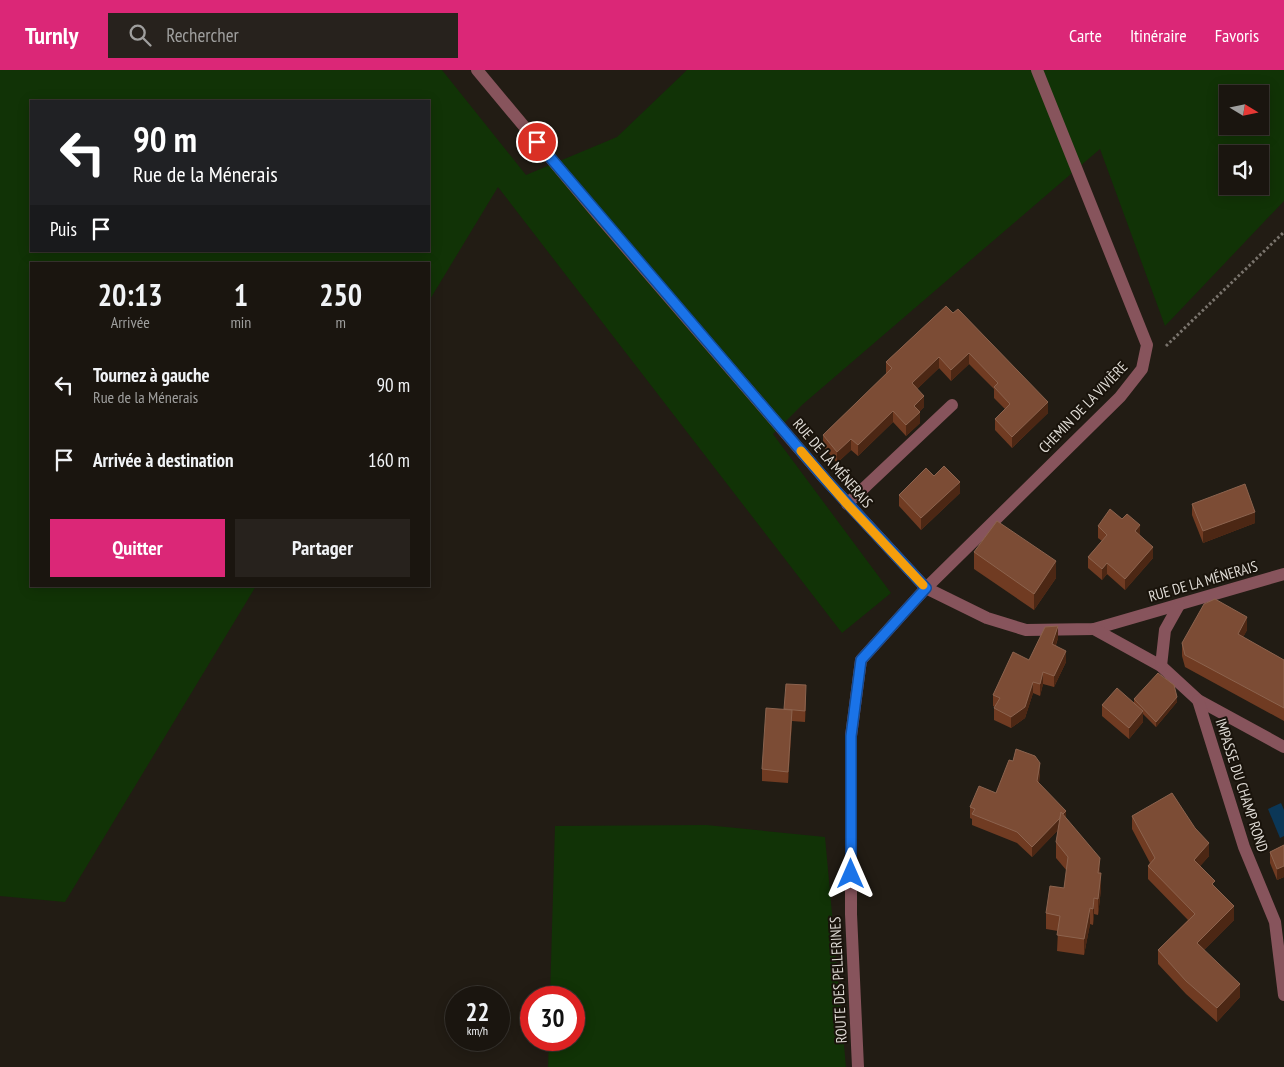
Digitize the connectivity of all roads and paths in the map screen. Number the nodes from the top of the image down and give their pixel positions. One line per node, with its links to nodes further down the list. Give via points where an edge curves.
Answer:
1 (477, 70): 6 (street, RUE DE LA MÉNERAIS)
2 (1037, 70): 4 (street, CHEMIN DE LA VIVIÈRE, via 1147,345)
3 (1284, 232): 4 (path)
4 (1142, 370): 8 (street, CHEMIN DE LA VIVIÈRE, via 1120,397)
5 (952, 405): 6 (street)
6 (847, 504): 8 (street, RUE DE LA MÉNERAIS)
7 (1284, 574): 9 (street, RUE DE LA MÉNERAIS)
8 (926, 588): 10 (street, RUE DE LA MÉNERAIS, via 987,618 1026,630); 15 (street, ROUTE DES PELLERINES, via 861,660 851,736 851,914)
9 (1179, 605): 10 (street, RUE DE LA MÉNERAIS); 11 (street, via 1165,630)
10 (1094, 629): 11 (street)
11 (1161, 666): 12 (street)
12 (1198, 700): 13 (street); 14 (street, IMPASSE DU CHAMP ROND, via 1244,847 1275,922)
13 (1284, 747)
14 (1284, 995)
15 (858, 1067)

